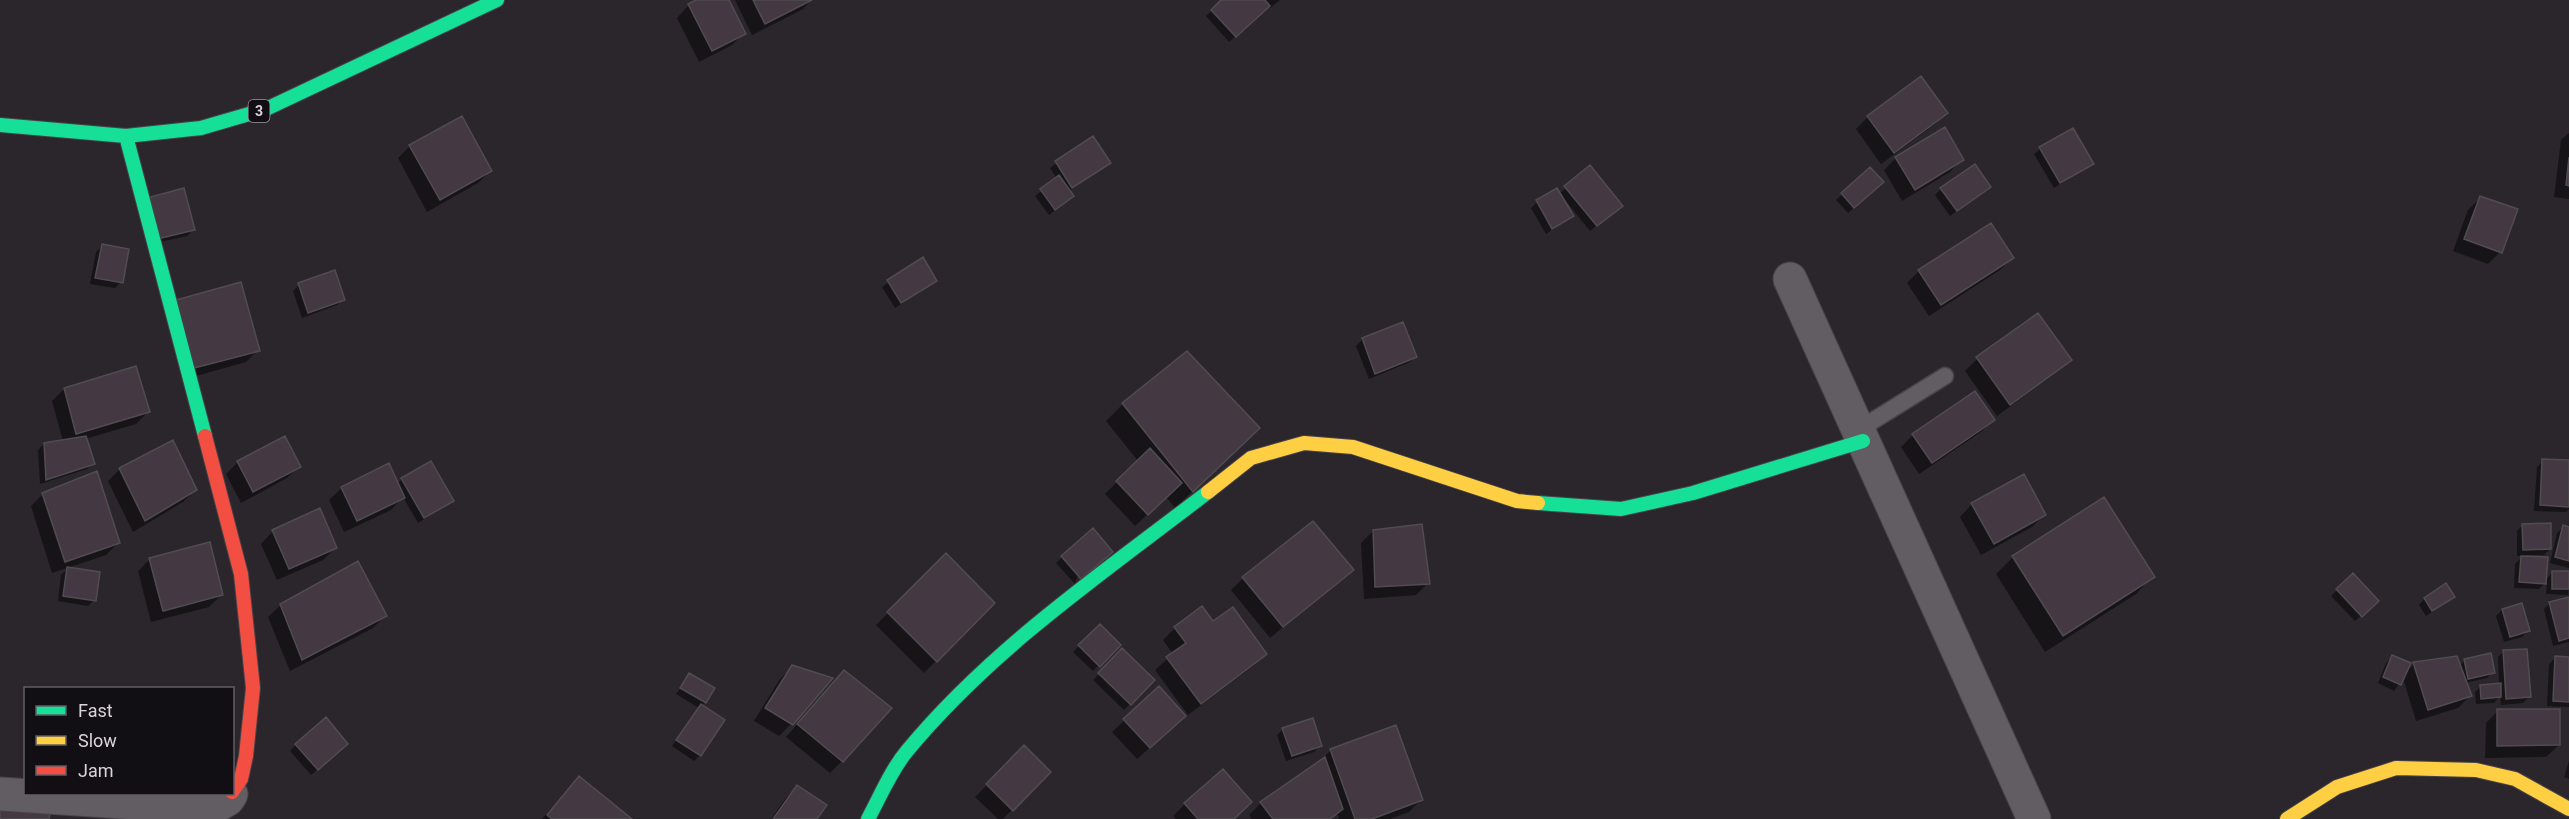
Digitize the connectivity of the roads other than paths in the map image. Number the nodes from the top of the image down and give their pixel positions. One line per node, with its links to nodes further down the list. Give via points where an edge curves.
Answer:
1 (497, 0): 3 (main road, 3, via 266,109 201,128)
2 (0, 125): 3 (main road, 3)
3 (126, 136): 7 (main road, via 241,574 253,688 246,756)
4 (1790, 279): 6 (street)
5 (1945, 376): 6 (lane)
6 (1860, 436): 11 (main road, via 1693,493 1621,509 1517,501 1353,447 1304,443 1251,458 1055,610 975,679 905,753); 12 (street)
7 (234, 790)
8 (0, 794): 9 (street, via 213,808)
9 (231, 795)
10 (2569, 809): 13 (main road, via 2515,780 2476,770 2396,768 2337,787)
11 (868, 819)
12 (2034, 819)
13 (2287, 819)

